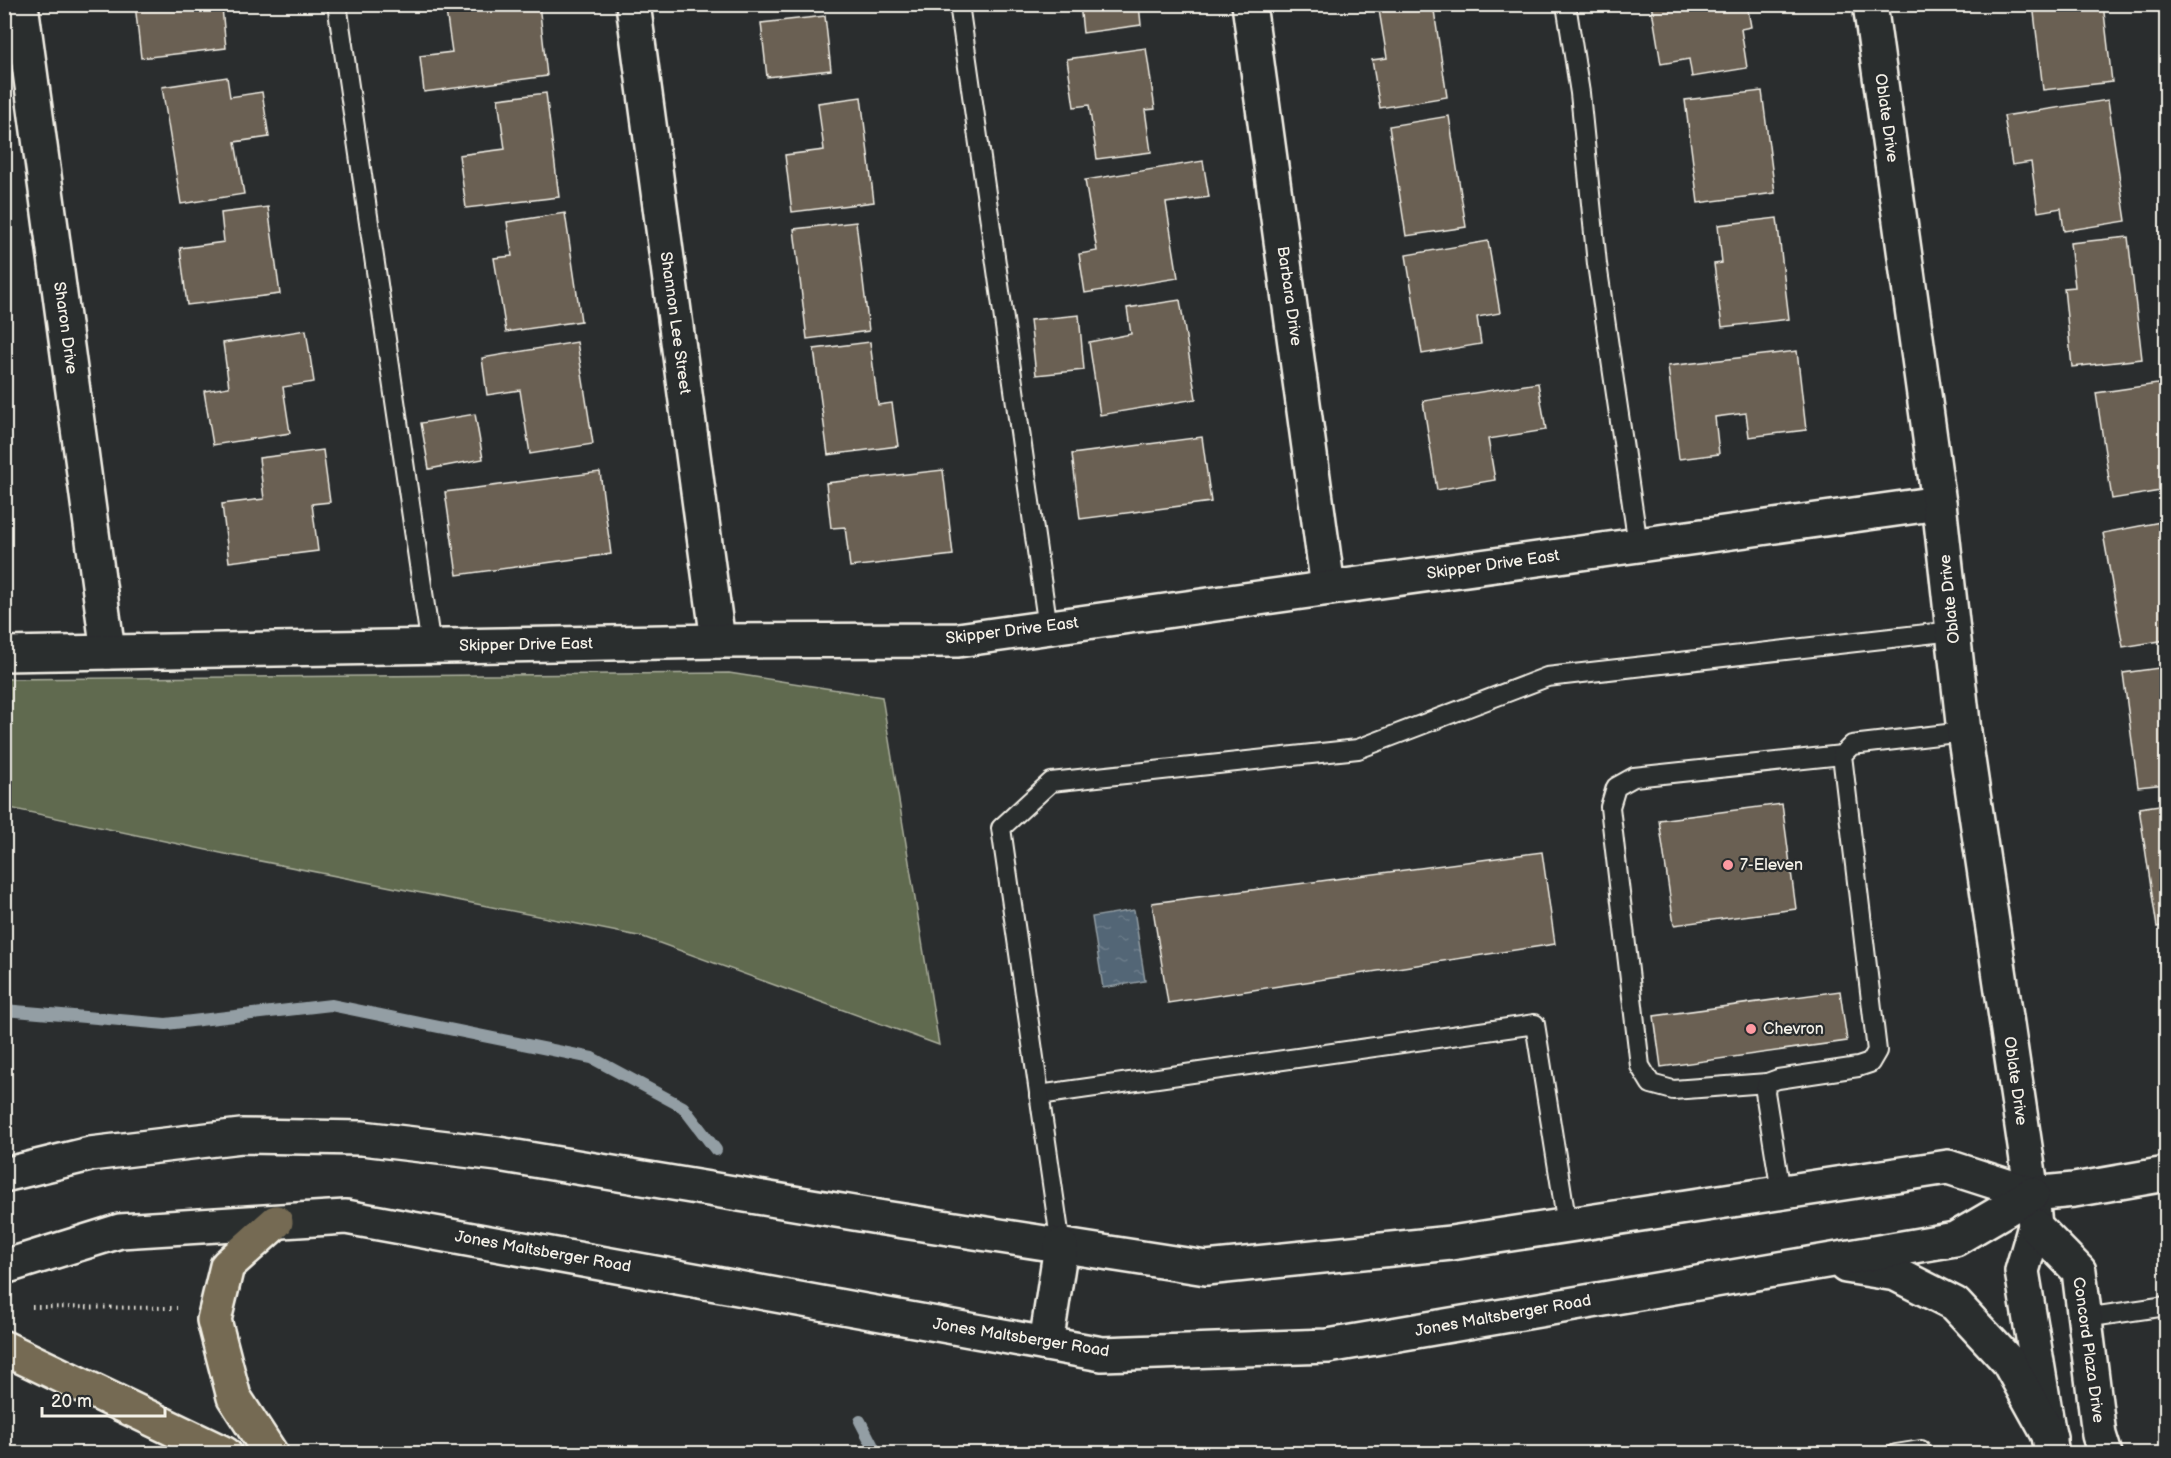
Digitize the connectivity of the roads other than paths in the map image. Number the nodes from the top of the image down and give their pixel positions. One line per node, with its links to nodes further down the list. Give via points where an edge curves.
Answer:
1 (21, 4): 15 (street, Sharon Drive)
2 (337, 4): 14 (lane)
3 (633, 4): 13 (street, Shannon Lee Street)
4 (959, 4): 11 (lane)
5 (1249, 4): 10 (street, Barbara Drive)
6 (1566, 4): 9 (lane, via 1580,93 1598,276)
7 (1870, 4): 8 (street, Oblate Drive)
8 (1938, 502): 9 (street, Skipper Drive East); 12 (street, Oblate Drive)
9 (1638, 545): 10 (street, Skipper Drive East)
10 (1328, 588): 11 (street, Skipper Drive East)
11 (1048, 628): 13 (street, Skipper Drive East, via 958,640)
12 (1953, 631): 17 (street, Oblate Drive); 20 (lane, via 1547,678 1358,749 1051,782 1000,828)
13 (718, 642): 14 (street, Skipper Drive East)
14 (431, 647): 15 (street, Skipper Drive East)
15 (108, 652): 16 (street, Skipper Drive East)
16 (4, 654)
17 (1965, 732): 18 (lane, via 1852,745); 24 (street, Oblate Drive)
18 (1842, 755): 19 (lane, via 1877,1051 1870,1063 1858,1067); 19 (lane, via 1634,777 1616,787 1610,807 1640,1066 1651,1084 1673,1090)
19 (1767, 1083): 23 (lane, via 1765,1092)
20 (1039, 1095): 26 (lane, via 1535,1024); 28 (lane)
21 (2166, 1174): 24 (street, Jones Maltsberger Road)
22 (4, 1175): 28 (street, Jones Maltsberger Road, via 90,1154 241,1136 362,1138 498,1154)
23 (1781, 1192): 24 (street, Jones Maltsberger Road, via 1948,1167); 26 (street, Jones Maltsberger Road)
24 (2031, 1194): 27 (street); 29 (street, Jones Maltsberger Road, via 1955,1239)
25 (276, 1222): 30 (street, Jones Maltsberger Road, via 120,1231); 33 (street, Jones Maltsberger Road, via 346,1217); 37 (highway, via 227,1266 214,1320 234,1397)
26 (1567, 1225): 28 (street, Jones Maltsberger Road, via 1451,1243 1206,1268)
27 (2035, 1227): 32 (street, Concord Plaza Drive, via 2079,1271); 35 (street, via 2022,1271)
28 (1061, 1246): 33 (street)
29 (1821, 1262): 33 (street, Jones Maltsberger Road, via 1328,1346 1102,1354); 35 (street, via 1896,1274 1955,1304 2008,1361)
30 (4, 1267)
31 (2166, 1306): 32 (lane)
32 (2085, 1318): 40 (street, Concord Plaza Drive, via 2099,1434)
33 (1046, 1344)
34 (4, 1348): 36 (highway)
35 (2051, 1445)
36 (225, 1454)
37 (271, 1454)
38 (1896, 1454): 39 (lane, via 1921,1450)
39 (1922, 1454)
40 (2105, 1454)

